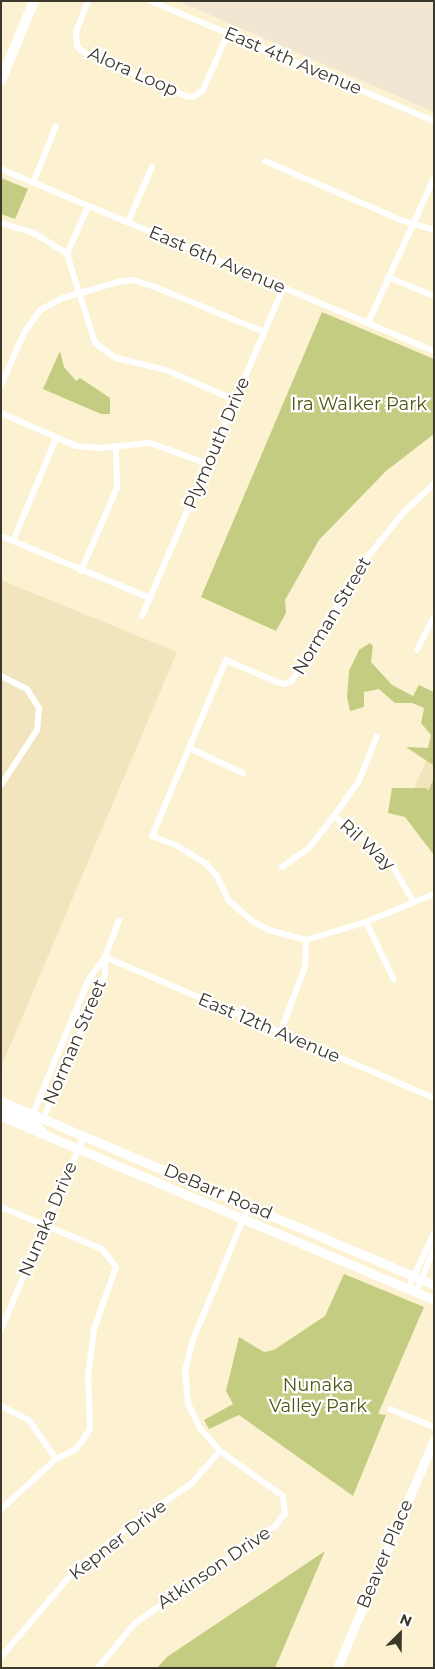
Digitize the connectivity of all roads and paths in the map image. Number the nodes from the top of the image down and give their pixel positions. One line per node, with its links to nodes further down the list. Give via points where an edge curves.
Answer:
1 (34, 1): 5 (main road)
2 (88, 1): 4 (street, Alora Loop, via 74,37 83,52 186,96 193,97 203,90)
3 (151, 1): 4 (street, East 4th Avenue)
4 (228, 33): 6 (street, East 4th Avenue)
5 (1, 80)
6 (434, 121)
7 (56, 126): 12 (street)
8 (265, 161): 14 (street, via 402,220)
9 (152, 167): 15 (street)
10 (1, 169): 12 (street, East 6th Avenue)
11 (434, 178): 14 (street)
12 (33, 183): 13 (street, East 6th Avenue)
13 (88, 206): 15 (street, East 6th Avenue); 18 (street)
14 (413, 221): 17 (street); 19 (street)
15 (128, 222): 20 (street, East 6th Avenue)
16 (1, 223): 18 (street, via 34,233)
17 (434, 230)
18 (67, 254): 21 (street)
19 (388, 277): 22 (street); 23 (street)
20 (283, 288): 23 (street, East 6th Avenue); 24 (street, Plymouth Drive)
21 (79, 293): 24 (street, via 133,280); 26 (street, via 49,304 32,319); 27 (street, via 88,328 100,350 116,358 166,370)
22 (434, 296)
23 (368, 323): 25 (street, East 6th Avenue)
24 (264, 332): 27 (street, Plymouth Drive)
25 (434, 351)
26 (1, 385)
27 (235, 400): 31 (street, Plymouth Drive)
28 (1, 413): 29 (street)
29 (56, 438): 30 (street, via 85,447); 34 (street)
30 (116, 446): 31 (street, via 150,443); 35 (street, via 116,488)
31 (208, 464): 36 (street, Plymouth Drive)
32 (434, 484): 42 (street, Norman Street, via 404,512 364,561 292,681 272,680 226,660)
33 (1, 536): 34 (street)
34 (13, 541): 35 (street)
35 (81, 571): 36 (street)
36 (150, 598): 37 (street, Plymouth Drive)
37 (142, 616)
38 (434, 617): 39 (street)
39 (416, 650)
40 (1, 676): 44 (street, via 27,689 39,708 36,730)
41 (377, 736): 45 (street, via 359,781)
42 (191, 749): 43 (street); 51 (street, via 152,836 176,845 206,864 217,876 228,900 252,921 268,930)
43 (243, 773)
44 (1, 786)
45 (334, 816): 46 (street, via 308,848); 48 (street, Ril Way, via 390,862)
46 (282, 867)
47 (434, 894): 48 (street)
48 (413, 901): 50 (street)
49 (119, 921): 52 (street, Norman Street)
50 (366, 922): 51 (street); 53 (street)
51 (306, 940): 54 (street, via 306,967)
52 (105, 957): 54 (street, East 12th Avenue); 59 (street, Norman Street, via 89,979); 59 (street, Norman Street, via 105,975)
53 (394, 980)
54 (280, 1033): 55 (street, East 12th Avenue)
55 (434, 1098)
56 (1, 1101): 59 (main road, DeBarr Road)
57 (1, 1109): 59 (street, Norman Street)
58 (1, 1116): 61 (main road, DeBarr Road)
59 (38, 1119): 60 (main road, DeBarr Road); 61 (street, Norman Street)
60 (84, 1136): 62 (street, Nunaka Drive); 63 (main road, DeBarr Road)
61 (52, 1138): 62 (main road, DeBarr Road)
62 (78, 1149): 65 (main road, DeBarr Road); 66 (street, Nunaka Drive)
63 (249, 1205): 65 (street, Atkinson Drive); 69 (main road, DeBarr Road)
64 (1, 1207): 66 (street)
65 (244, 1219): 71 (main road, DeBarr Road); 78 (street, Atkinson Drive, via 192,1342 185,1371 188,1404 200,1428)
66 (44, 1224): 73 (street, Nunaka Drive); 79 (street, via 110,1255 116,1267 94,1329 88,1376 90,1429 76,1449)
67 (434, 1233): 69 (street)
68 (434, 1249): 69 (street)
69 (417, 1278): 70 (main road, DeBarr Road); 71 (street)
70 (434, 1285)
71 (412, 1290): 72 (main road, DeBarr Road)
72 (434, 1300)
73 (1, 1329)
74 (1, 1406): 79 (street, via 29,1420)
75 (390, 1408): 76 (street)
76 (434, 1427)
77 (434, 1440): 83 (main road, Beaver Place)
78 (220, 1451): 81 (street, Kepner Drive, via 191,1484 138,1520 76,1569); 82 (street, Atkinson Drive, via 283,1496 286,1503 282,1520 135,1623)
79 (56, 1459): 80 (street)
80 (1, 1509)
81 (1, 1657)
82 (98, 1668)
83 (337, 1668)

